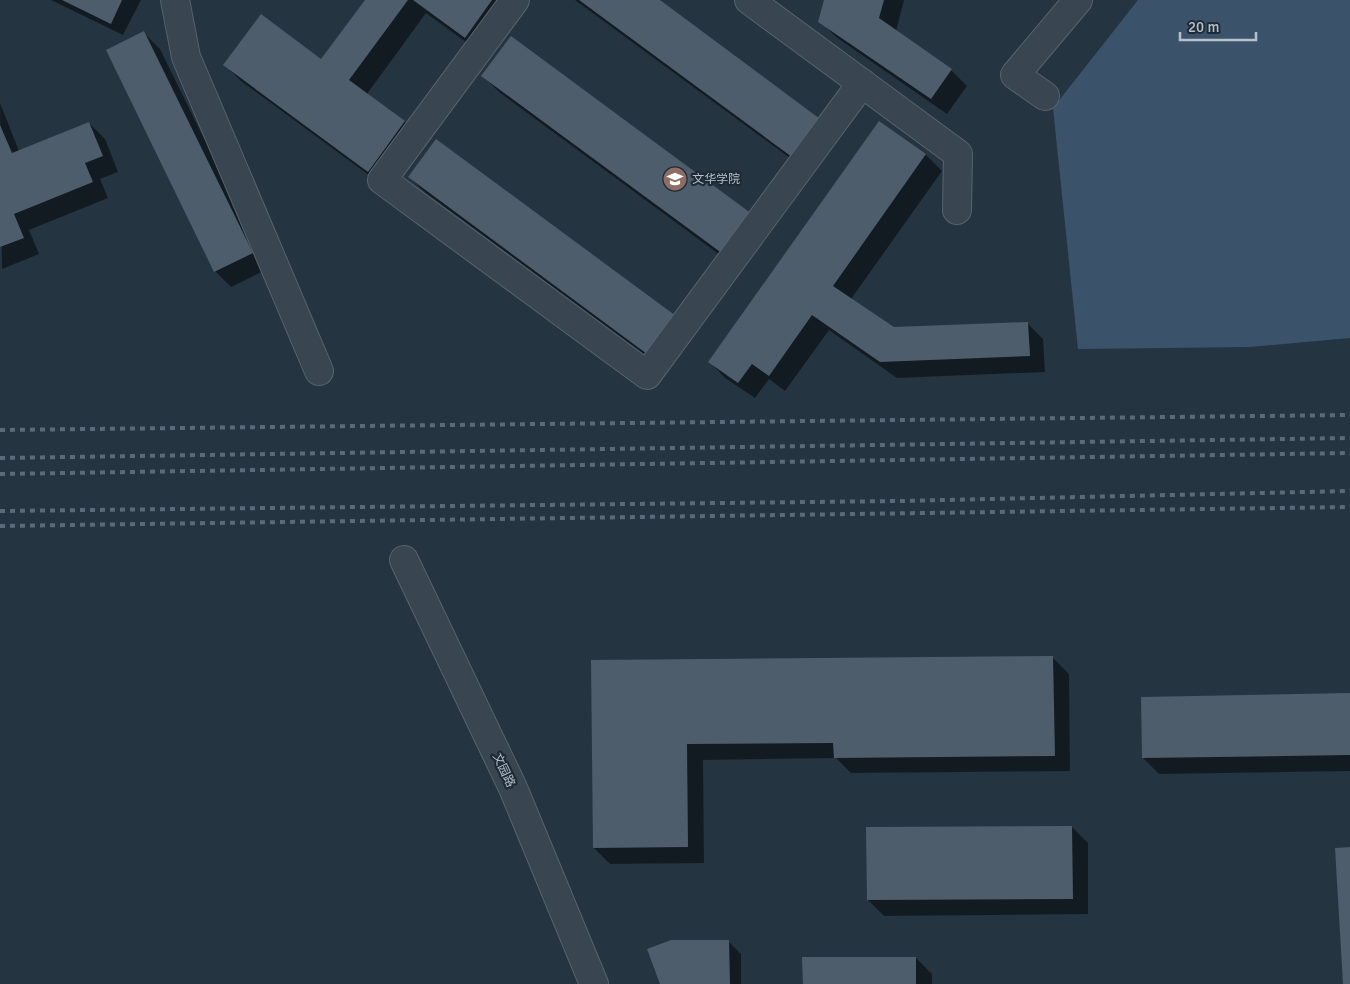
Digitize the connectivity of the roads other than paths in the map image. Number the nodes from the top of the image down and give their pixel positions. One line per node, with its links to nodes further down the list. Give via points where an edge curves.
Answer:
1 (175, 0): 8 (street, via 186,57)
2 (515, 0): 5 (street, via 382,180 647,375)
3 (749, 0): 5 (street)
4 (1078, 0): 6 (street, via 1015,75)
5 (862, 83): 7 (street, via 958,154)
6 (1045, 96)
7 (957, 210)
8 (319, 371)
9 (404, 560): 10 (street, 文园路, via 513,788)
10 (594, 984)

